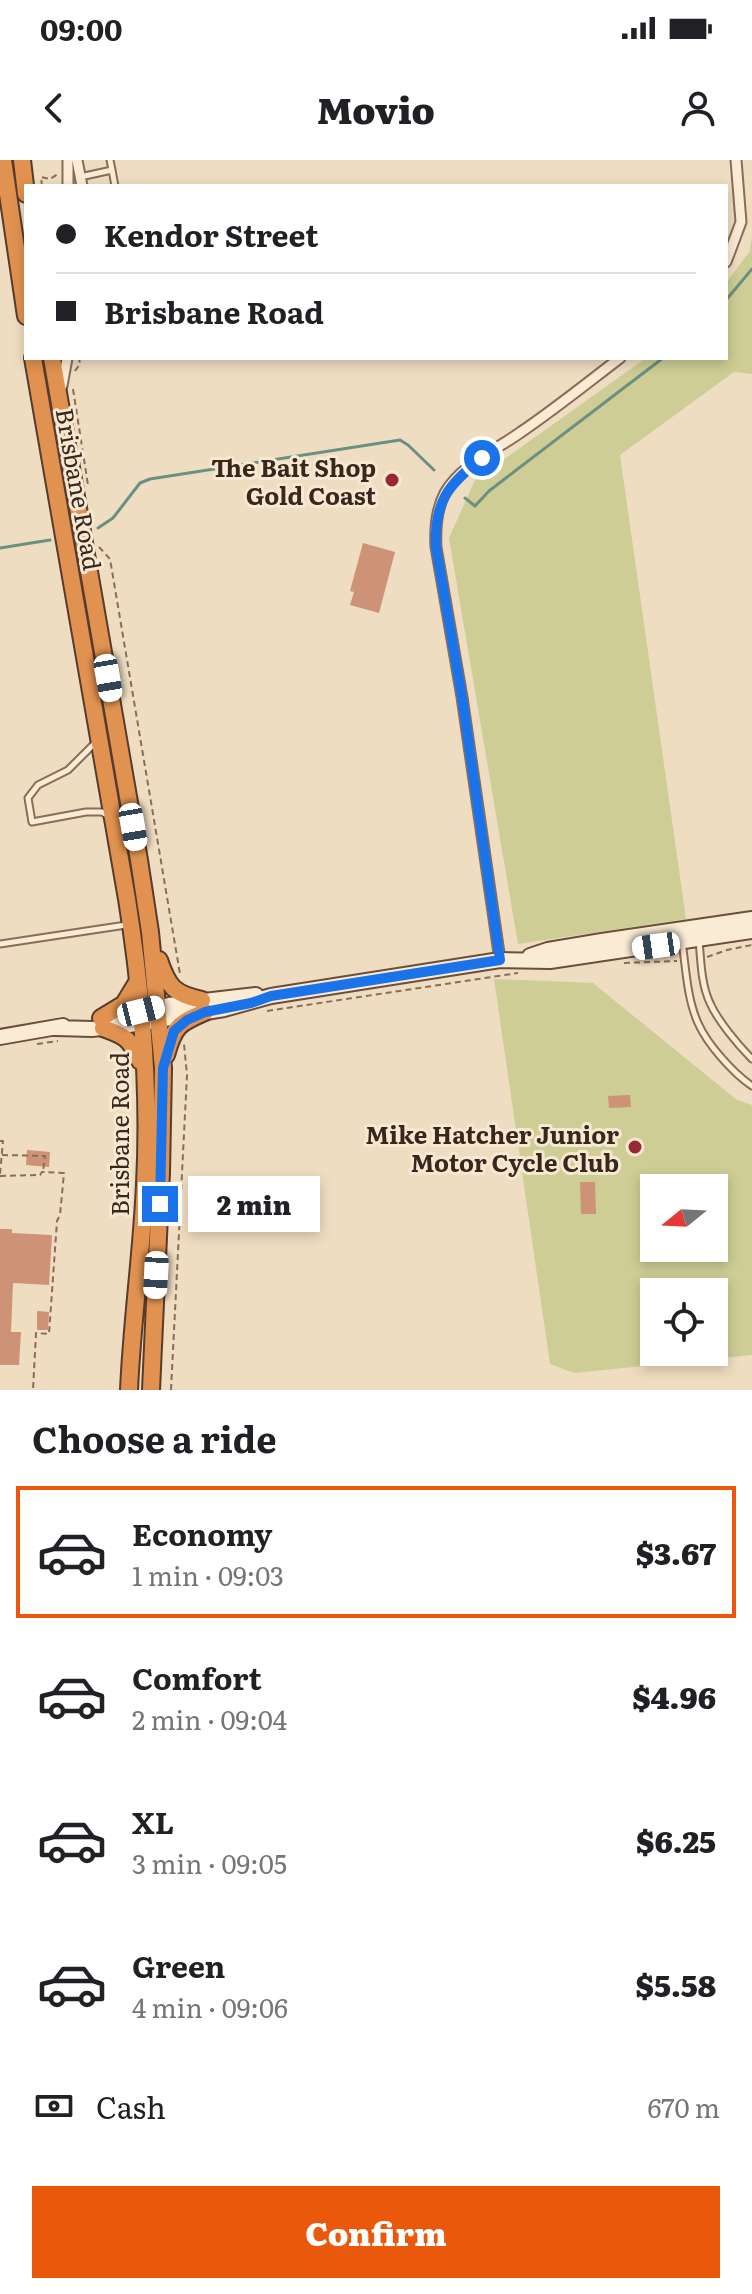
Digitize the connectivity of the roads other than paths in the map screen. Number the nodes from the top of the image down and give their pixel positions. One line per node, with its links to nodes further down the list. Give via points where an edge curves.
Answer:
1 (3, 160): 11 (highway)
2 (22, 160): 11 (highway)
3 (68, 160): 9 (street)
4 (77, 160): 8 (street)
5 (110, 160): 7 (lane)
6 (736, 160): 12 (street, via 741,222)
7 (112, 170): 8 (lane); 10 (lane)
8 (81, 181)
9 (67, 184)
10 (115, 184)
11 (19, 198): 13 (highway)
12 (728, 257)
13 (24, 282)
14 (33, 360): 19 (highway, Brisbane Road)
15 (52, 360): 18 (highway, Brisbane Road)
16 (67, 360): 18 (street)
17 (617, 360): 28 (street, via 459,476 439,508 436,547)
18 (61, 409): 24 (highway, Brisbane Road)
19 (99, 738): 20 (highway, Brisbane Road); 20 (lane, via 68,770 38,785 28,798 32,822 86,812 102,812)
20 (114, 821): 22 (highway, Brisbane Road)
21 (752, 919): 25 (street)
22 (131, 924): 27 (lane); 29 (highway, Brisbane Road)
23 (752, 931): 25 (street)
24 (150, 932): 30 (highway, via 169,985); 31 (highway, Brisbane Road)
25 (699, 934): 26 (street); 35 (lane, via 710,1003)
26 (681, 937): 28 (street, via 526,965); 38 (lane, via 698,1023 724,1060)
27 (0, 944)
28 (500, 960): 30 (street, via 269,1004 250,994)
29 (138, 981): 32 (highway, Brisbane Road); 33 (highway, via 124,1004)
30 (204, 1006): 31 (street); 36 (highway, via 177,1027)
31 (159, 1013): 32 (street); 36 (highway, Brisbane Road)
32 (141, 1017): 33 (street); 37 (highway, Brisbane Road)
33 (102, 1023): 34 (street); 37 (highway, via 130,1041)
34 (0, 1037)
35 (752, 1059)
36 (163, 1068): 40 (highway, Brisbane Road)
37 (145, 1073): 39 (highway, Brisbane Road, via 145,1184)
38 (752, 1086)
39 (129, 1390)
40 (151, 1390)

